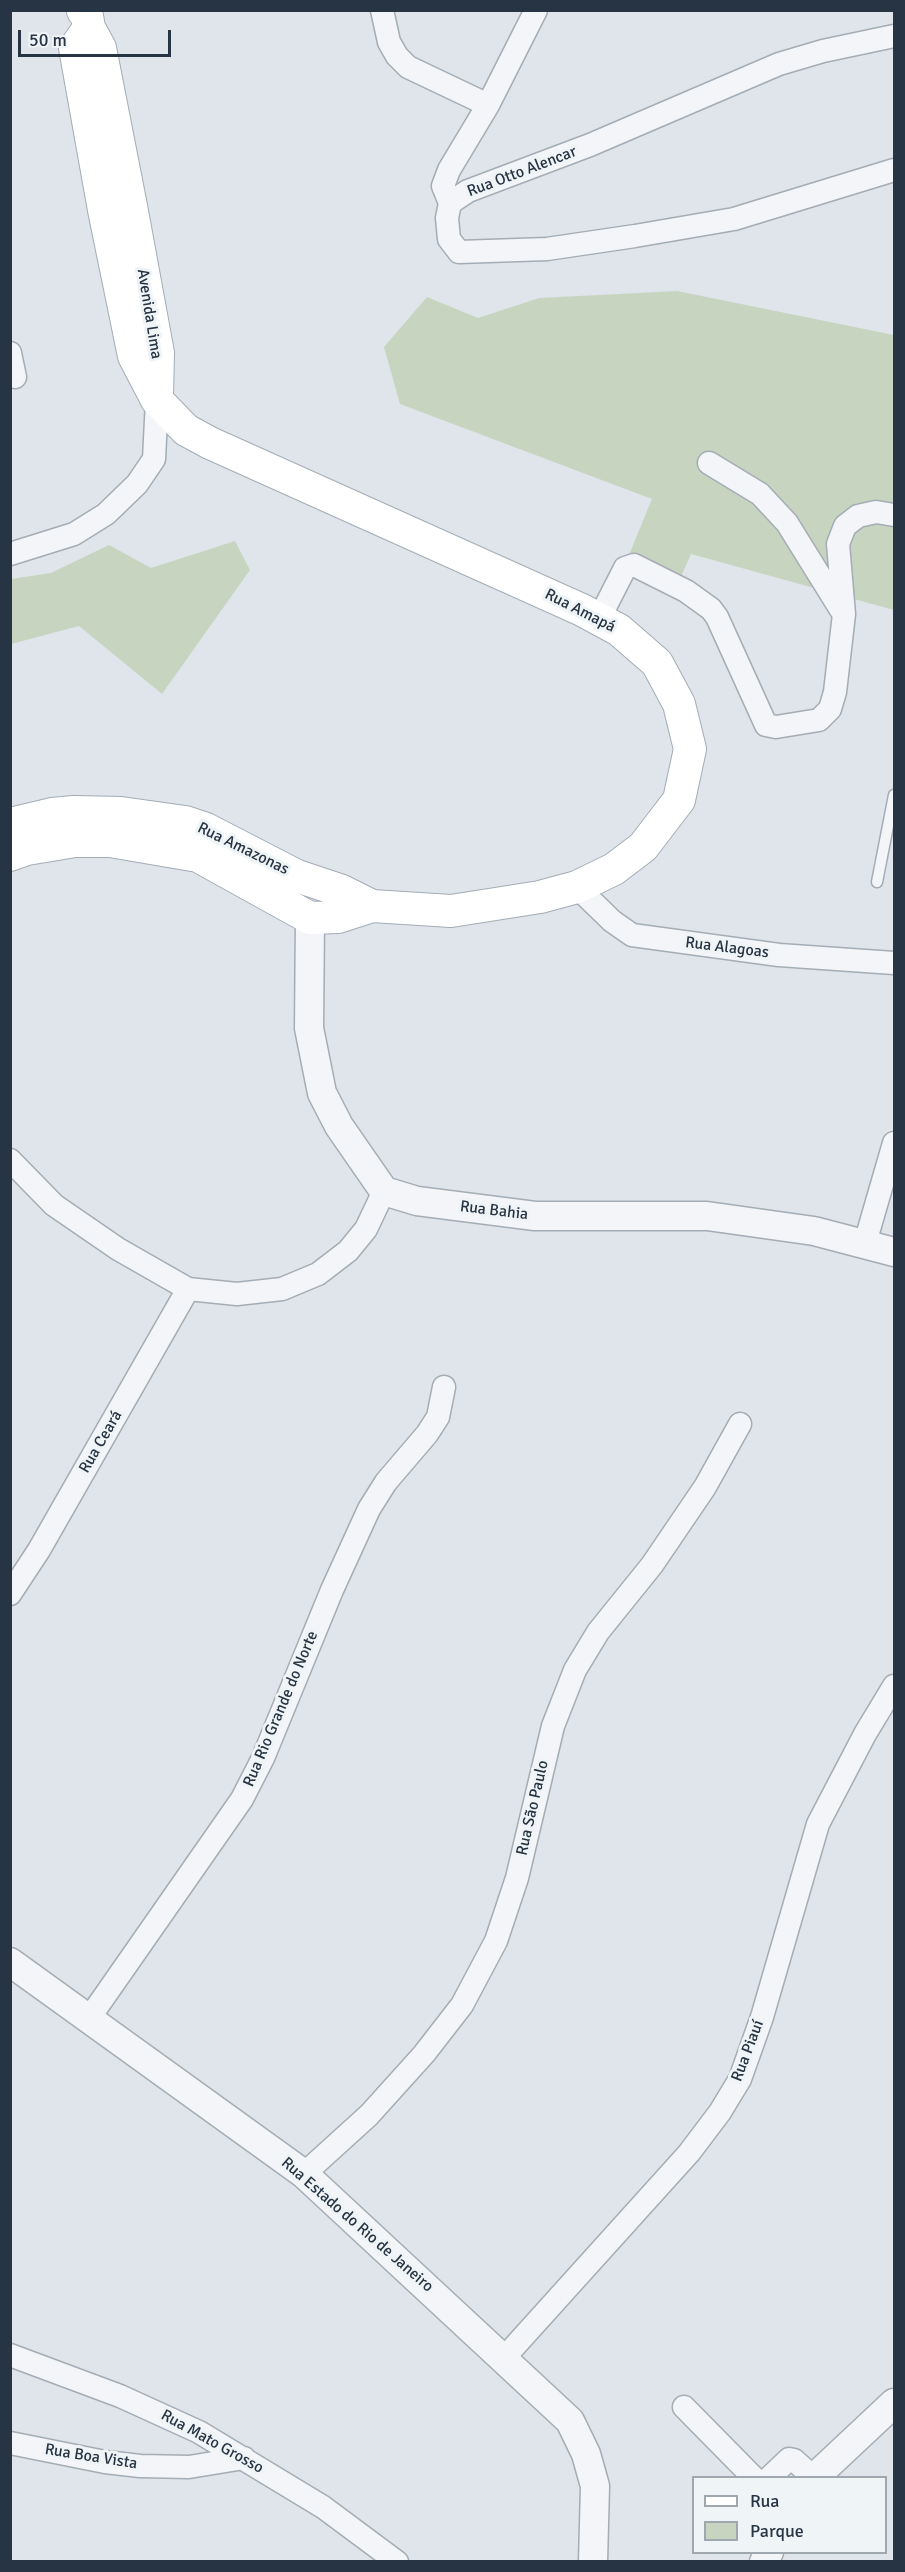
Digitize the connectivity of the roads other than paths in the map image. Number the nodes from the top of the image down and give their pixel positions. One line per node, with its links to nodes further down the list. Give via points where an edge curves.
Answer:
1 (382, 10): 5 (street, via 389,42 408,67)
2 (536, 10): 5 (street)
3 (88, 16): 10 (main road, Avenida Lima, via 75,48 117,208 134,356)
4 (894, 36): 7 (street, Rua Otto Alencar, via 779,64 590,145 468,191)
5 (488, 105): 7 (street, via 449,170 443,186)
6 (894, 170): 7 (street, Rua Otto Alencar, via 734,219 547,249 459,252 449,239)
7 (450, 203)
8 (10, 353): 9 (street)
9 (15, 377)
10 (157, 400): 13 (street, via 154,459 137,484 106,514 74,534); 15 (main road, Rua Amapá, via 186,430 210,443)
11 (709, 463): 14 (street, via 760,494 787,523)
12 (894, 515): 14 (street, via 876,512 858,516 845,526 838,544)
13 (10, 554)
14 (844, 614): 15 (street, via 830,709 819,720 776,727 760,717 717,617 686,591 634,565 625,568)
15 (599, 619): 23 (main road, Rua Amapá, via 619,630 657,663 679,704 690,749 679,800 643,848 614,869)
16 (894, 795): 22 (lane)
17 (10, 824): 18 (main road, Rua Amazonas, via 52,814)
18 (74, 827): 19 (main road, Rua Amazonas, via 110,841); 20 (main road, Rua Amazonas)
19 (202, 843): 21 (main road, Rua Amazonas); 24 (main road, Rua Amazonas, via 241,878)
20 (10, 855)
21 (297, 876): 24 (main road); 25 (main road, Rua Amapá)
22 (878, 882)
23 (577, 887): 25 (main road, Rua Amapá, via 451,911); 27 (street, Rua Alagoas, via 632,935 779,955)
24 (282, 903): 26 (main road)
25 (372, 906): 26 (main road, Rua Amapá, via 338,917)
26 (310, 918): 30 (street, via 309,1028 322,1093 351,1145)
27 (894, 963)
28 (894, 1143): 31 (street)
29 (10, 1160): 33 (street, via 54,1205 118,1249)
30 (384, 1191): 31 (street, Rua Bahia, via 417,1201 535,1216 707,1216 814,1231); 33 (street, via 366,1229 348,1251 318,1274 282,1289 237,1294)
31 (866, 1243): 32 (street, Rua Bahia)
32 (894, 1252)
33 (188, 1288): 36 (street, Rua Ceará)
34 (444, 1388): 39 (street, Rua Rio Grande do Norte, via 438,1417 369,1509 242,1799)
35 (740, 1424): 40 (street, Rua São Paulo, via 705,1486 652,1565 598,1632 576,1670 553,1726 517,1878 496,1941 462,2005 369,2115)
36 (10, 1594)
37 (894, 1686): 42 (street, Rua Piauí, via 818,1824 740,2079 689,2153)
38 (10, 1962): 39 (street, Rua Estado do Rio de Janeiro)
39 (90, 2017): 40 (street, Rua Estado do Rio de Janeiro)
40 (304, 2174): 42 (street, Rua Estado do Rio de Janeiro)
41 (10, 2355): 46 (street, Rua Mato Grosso, via 120,2396 199,2432)
42 (504, 2358): 52 (street, Rua Estado do Rio de Janeiro, via 570,2421 586,2454 595,2486)
43 (894, 2403): 50 (street)
44 (684, 2407): 47 (street)
45 (10, 2443): 46 (street, Rua Boa Vista, via 140,2466 189,2468)
46 (244, 2458): 51 (street, Rua Mato Grosso, via 323,2508)
47 (752, 2476)
48 (771, 2476): 49 (street, via 789,2459)
49 (812, 2476)
50 (816, 2476)
51 (397, 2562)
52 (593, 2562)

